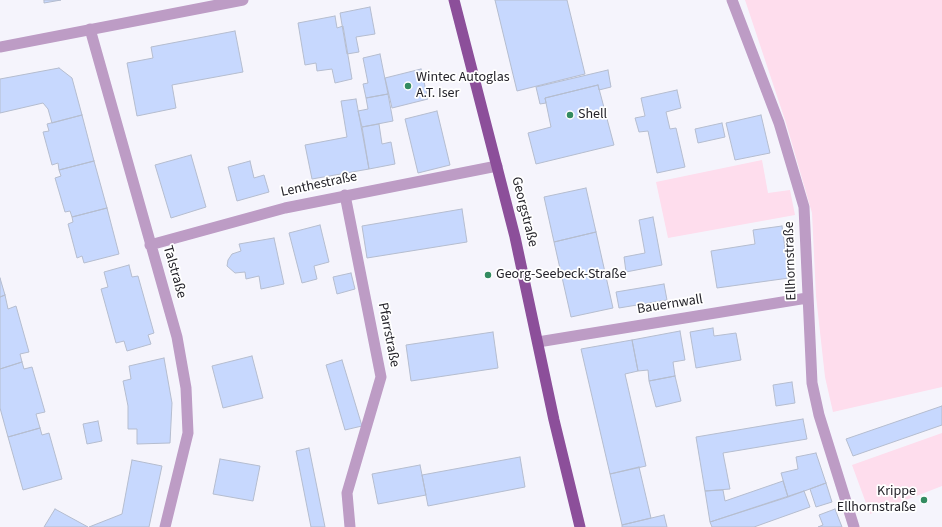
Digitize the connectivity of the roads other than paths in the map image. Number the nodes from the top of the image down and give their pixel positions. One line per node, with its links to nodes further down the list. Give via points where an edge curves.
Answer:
1 (243, 0): 4 (street)
2 (454, 0): 6 (main road, Georgstraße)
3 (732, 0): 9 (street, Ellhornstraße, via 779,123 804,208)
4 (90, 29): 5 (street); 8 (street, Talstraße)
5 (0, 46)
6 (497, 166): 7 (street, Lenthestraße); 10 (main road, Georgstraße)
7 (345, 195): 8 (street, Lenthestraße, via 285,208); 12 (street, Pfarrstraße, via 381,378 347,493)
8 (150, 245): 11 (street, Talstraße, via 177,337 186,388 188,433)
9 (807, 298): 10 (street, Bauernwall); 14 (street, Ellhornstraße, via 812,383 819,415)
10 (538, 342): 13 (main road, Georgstraße)
11 (165, 527)
12 (350, 527)
13 (580, 527)
14 (854, 527)

